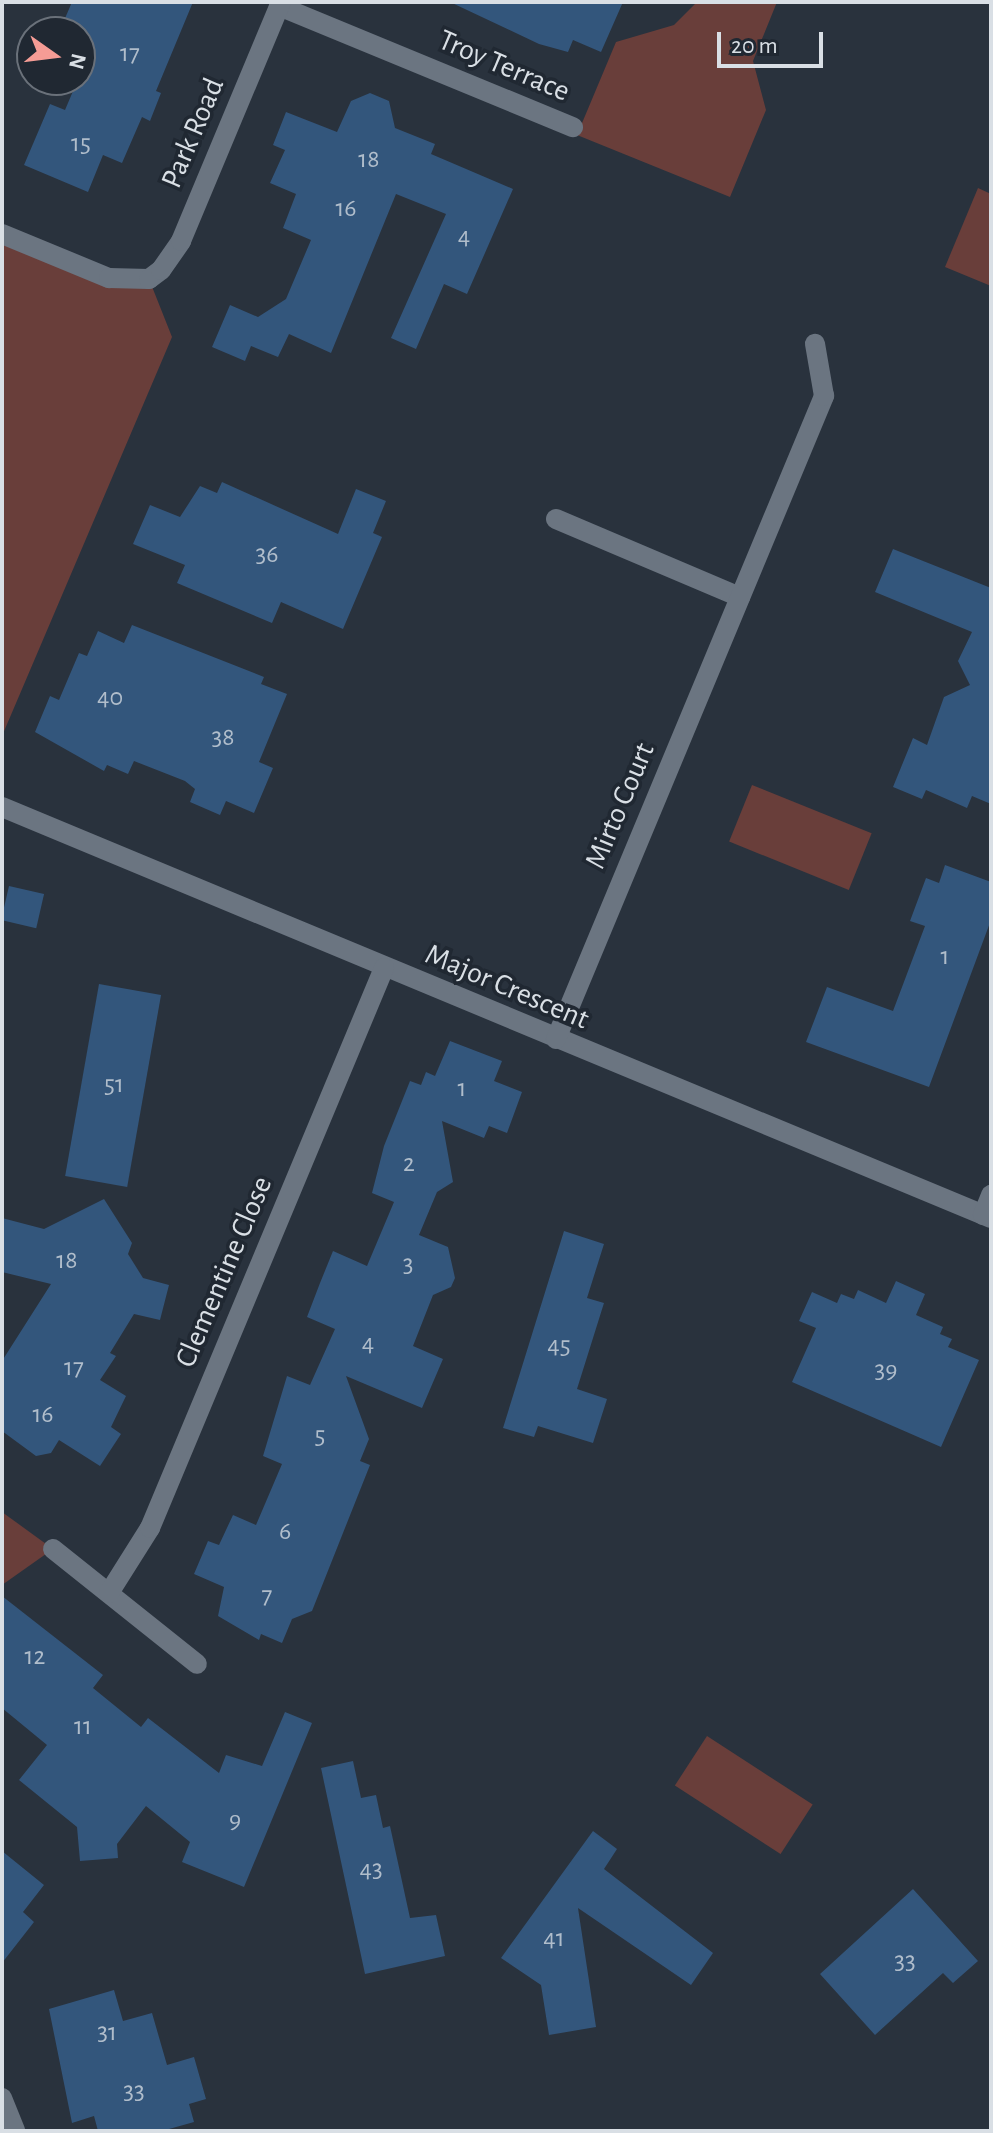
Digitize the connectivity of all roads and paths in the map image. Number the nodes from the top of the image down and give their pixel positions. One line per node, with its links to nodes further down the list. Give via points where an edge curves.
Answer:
1 (280, 4): 2 (street, Troy Terrace); 3 (street, Park Road, via 181,241 149,279 109,278)
2 (573, 127)
3 (2, 234)
4 (815, 344): 6 (street, Mirto Court, via 824,396)
5 (556, 519): 6 (street)
6 (740, 597): 9 (street, Mirto Court)
7 (2, 807): 8 (street, Major Crescent)
8 (384, 968): 9 (street, Major Crescent); 13 (street, Clementine Close, via 150,1528)
9 (556, 1039): 11 (street, Major Crescent)
10 (991, 1195): 11 (street)
11 (987, 1217)
12 (53, 1549): 13 (street)
13 (109, 1593): 14 (street)
14 (197, 1664)
15 (2, 2098): 16 (street)
16 (15, 2131)

